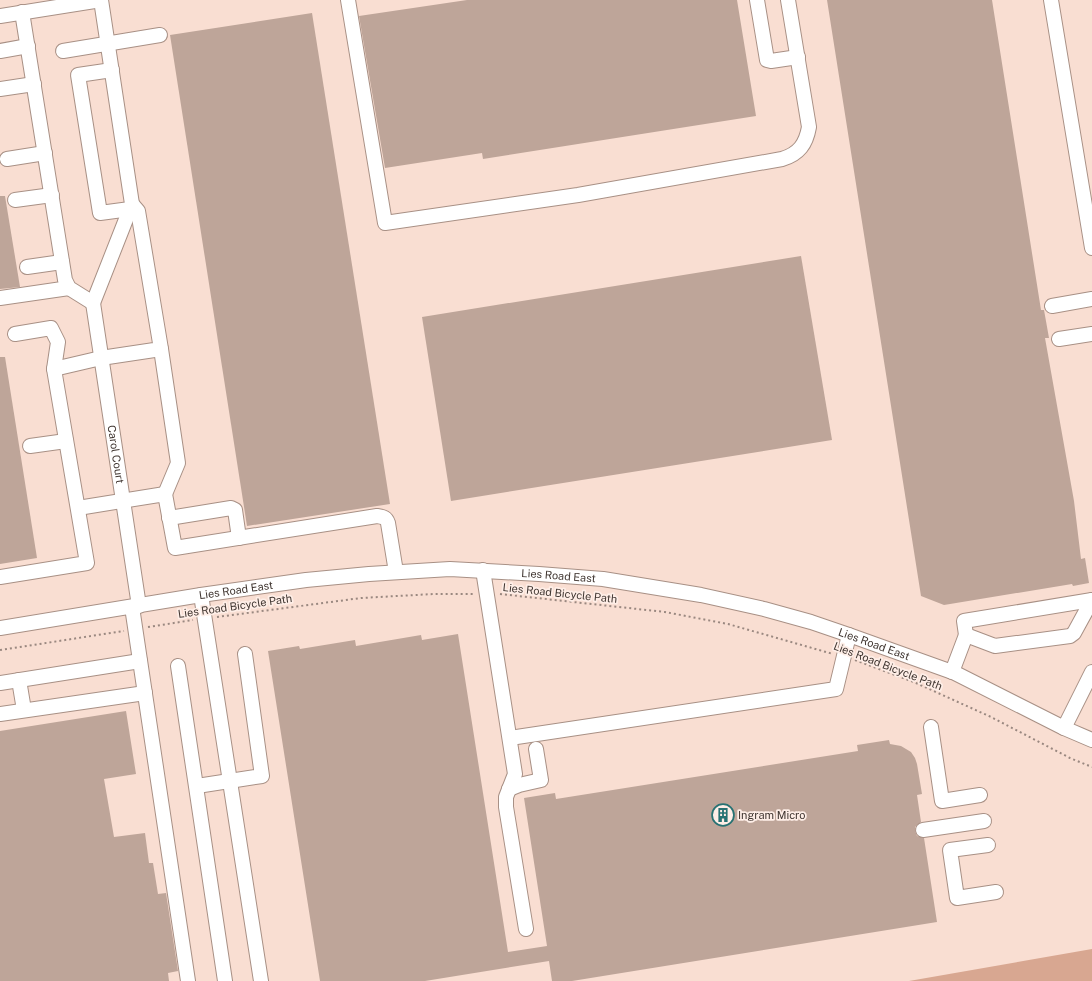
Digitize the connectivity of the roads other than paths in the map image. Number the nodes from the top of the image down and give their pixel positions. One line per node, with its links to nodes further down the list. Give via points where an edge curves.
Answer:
1 (101, 0): 6 (street); 11 (street)
2 (348, 0): 15 (street, via 385,224 578,195 789,157 803,145 809,127)
3 (757, 0): 15 (street, via 767,60)
4 (788, 0): 15 (street)
5 (1051, 0): 24 (street)
6 (86, 1): 7 (street)
7 (71, 2): 8 (street)
8 (22, 12): 9 (street); 12 (street)
9 (0, 16)
10 (160, 35): 11 (street)
11 (108, 43): 14 (street); 16 (street)
12 (28, 46): 13 (street); 17 (street)
13 (0, 51)
14 (63, 51)
15 (798, 57)
16 (112, 70): 23 (street); 23 (street, via 78,75 100,213)
17 (34, 84): 18 (street); 19 (street)
18 (0, 89)
19 (45, 154): 20 (street); 21 (street)
20 (7, 159)
21 (52, 195): 22 (street); 25 (street)
22 (15, 200)
23 (131, 206): 30 (street); 35 (street, via 138,211)
24 (1092, 248)
25 (62, 262): 26 (street); 27 (street)
26 (27, 267)
27 (69, 288): 28 (street); 30 (street)
28 (0, 298)
29 (1092, 299): 31 (street)
30 (92, 303): 36 (street, Carol Court)
31 (1052, 306)
32 (15, 334): 37 (street, via 51,328 58,342)
33 (1092, 334): 34 (street)
34 (1059, 339)
35 (161, 350): 36 (street); 40 (street, via 178,463)
36 (101, 358): 37 (street); 41 (street, Carol Court)
37 (54, 369): 38 (street)
38 (66, 440): 39 (street); 42 (street)
39 (30, 446)
40 (165, 494): 41 (street); 43 (street)
41 (123, 501): 42 (street); 50 (street, Carol Court)
42 (78, 508): 47 (street, via 87,563)
43 (169, 518): 44 (street, via 230,508 235,510); 44 (street, via 175,548)
44 (240, 538): 46 (street, via 383,517 388,523)
45 (483, 570): 46 (street, Lies Road East); 52 (street, Lies Road East, via 603,579 675,590 764,609); 66 (street)
46 (396, 572): 48 (street, Lies Road East, via 306,580)
47 (0, 576)
48 (201, 595): 50 (street, Lies Road East); 69 (street)
49 (1092, 600): 53 (street, via 964,621); 53 (street, via 1070,636 995,646)
50 (136, 607): 51 (street, Lies Road East); 55 (street, Carol Court, via 135,629)
51 (0, 628)
52 (849, 635): 57 (street, Lies Road East); 66 (street, via 836,689)
53 (966, 635): 57 (street)
54 (245, 654): 69 (street, via 262,776)
55 (140, 661): 59 (street); 61 (street, Carol Court)
56 (178, 666): 70 (street)
57 (952, 672): 65 (street, Lies Road East)
58 (1092, 672): 65 (street)
59 (19, 680): 60 (street); 62 (street)
60 (0, 683)
61 (145, 693): 62 (street); 78 (street, Carol Court)
62 (24, 710): 63 (street)
63 (0, 714)
64 (931, 727): 72 (street, via 942,801)
65 (1064, 728): 67 (street, Lies Road East)
66 (510, 738): 71 (street, via 516,774)
67 (1092, 740)
68 (536, 749): 71 (street, via 541,780)
69 (230, 782): 70 (street); 80 (street)
70 (197, 786): 79 (street)
71 (509, 789): 77 (street, via 506,807)
72 (980, 795)
73 (984, 821): 74 (street)
74 (923, 830)
75 (988, 845): 76 (street, via 950,850 957,898)
76 (996, 892)
77 (526, 929)
78 (188, 981)
79 (225, 981)
80 (260, 981)

